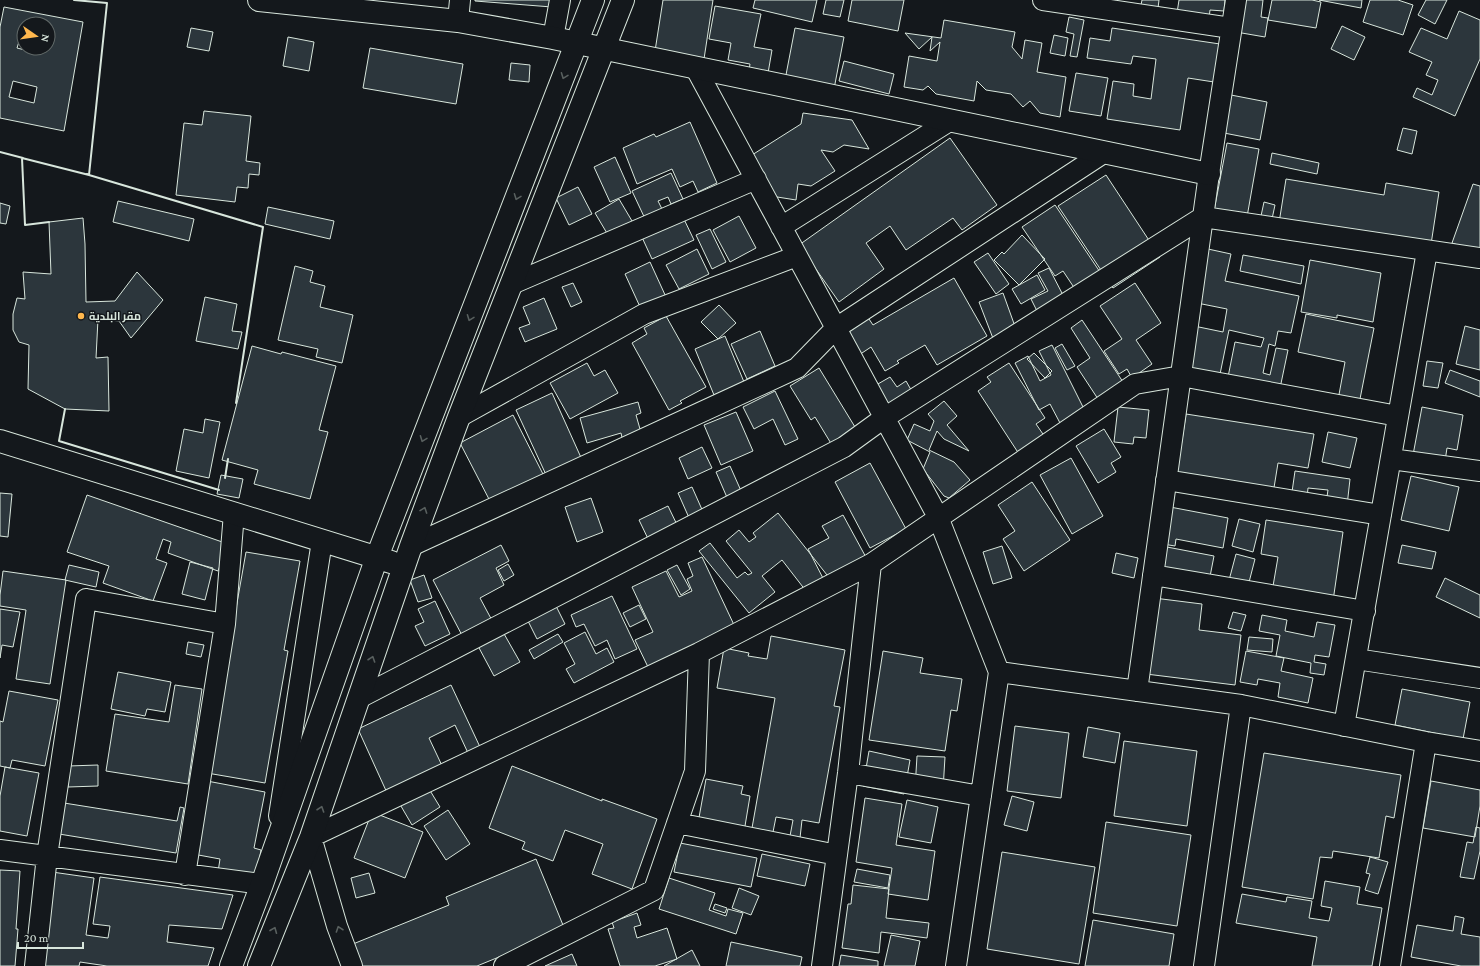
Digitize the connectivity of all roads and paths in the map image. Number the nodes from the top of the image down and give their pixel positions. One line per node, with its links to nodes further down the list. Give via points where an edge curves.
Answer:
1 (259, 0): 8 (street)
2 (460, 0): 8 (street)
3 (560, 0): 10 (street)
4 (593, 0): 11 (street)
5 (623, 0): 12 (street)
6 (1043, 0): 9 (street)
7 (1236, 0): 9 (street)
8 (458, 21): 10 (street)
9 (1231, 28): 16 (street)
10 (553, 38): 11 (street)
11 (577, 43): 12 (street); 38 (street, one-way to 38)
12 (605, 49): 13 (street); 23 (street)
13 (695, 66): 14 (street); 17 (street)
14 (951, 120): 15 (street); 19 (street)
15 (1105, 152): 16 (street); 24 (street)
16 (1208, 174): 18 (street)
17 (756, 179): 19 (street); 23 (street)
18 (1203, 217): 20 (street); 25 (street); 28 (street)
19 (781, 226): 21 (street)
20 (1427, 251): 22 (street); 26 (street)
21 (797, 256): 24 (street); 27 (street, via 644,314)
22 (1480, 258)
23 (512, 284): 27 (street)
24 (836, 328): 28 (street); 37 (street, via 797,368)
25 (1181, 376): 26 (street); 32 (street); 35 (street, via 1135,384)
26 (1398, 416): 30 (street)
27 (459, 417): 37 (street, one-way to 27)
28 (884, 418): 35 (street); 48 (street, via 844,447)
29 (0, 441): 33 (street)
30 (1391, 459): 31 (street); 34 (street)
31 (1480, 471)
32 (1166, 480): 34 (street); 40 (street)
33 (234, 513): 36 (street); 42 (street)
34 (1381, 515): 41 (street)
35 (938, 517): 39 (street); 45 (street)
36 (322, 541): 38 (street); 57 (street)
37 (408, 556): 38 (street); 48 (street, one-way to 37)
38 (377, 557): 57 (street)
39 (871, 564): 43 (street); 53 (street)
40 (1153, 574): 41 (street); 47 (street)
41 (1364, 611): 44 (street)
42 (225, 624): 60 (street, via 86,599); 61 (street)
43 (699, 653): 55 (street, via 695,771); 56 (street)
44 (1356, 659): 46 (street); 50 (street)
45 (999, 672): 47 (street); 54 (street)
46 (1480, 678)
47 (1137, 691): 49 (street)
48 (359, 698): 56 (street, one-way to 48)
49 (1241, 705): 50 (street); 70 (street)
50 (1344, 726): 51 (street)
51 (1426, 742): 52 (street); 71 (street)
52 (1480, 751)
53 (848, 773): 54 (street); 59 (street)
54 (981, 796): 69 (street)
55 (677, 822): 59 (street); 67 (street, via 654,890)
56 (312, 837): 65 (street, one-way to 56); 66 (street, one-way to 56, via 337,926)
57 (275, 844): 62 (street)
58 (0, 850): 60 (street)
59 (836, 855): 68 (street)
60 (47, 856): 61 (street); 63 (street)
61 (185, 875): 62 (street)
62 (262, 884): 64 (street)
63 (35, 966)
64 (231, 966)
65 (259, 966)
66 (352, 966)
67 (504, 966)
68 (822, 966)
69 (956, 966)
70 (1204, 966)
71 (1390, 966)

